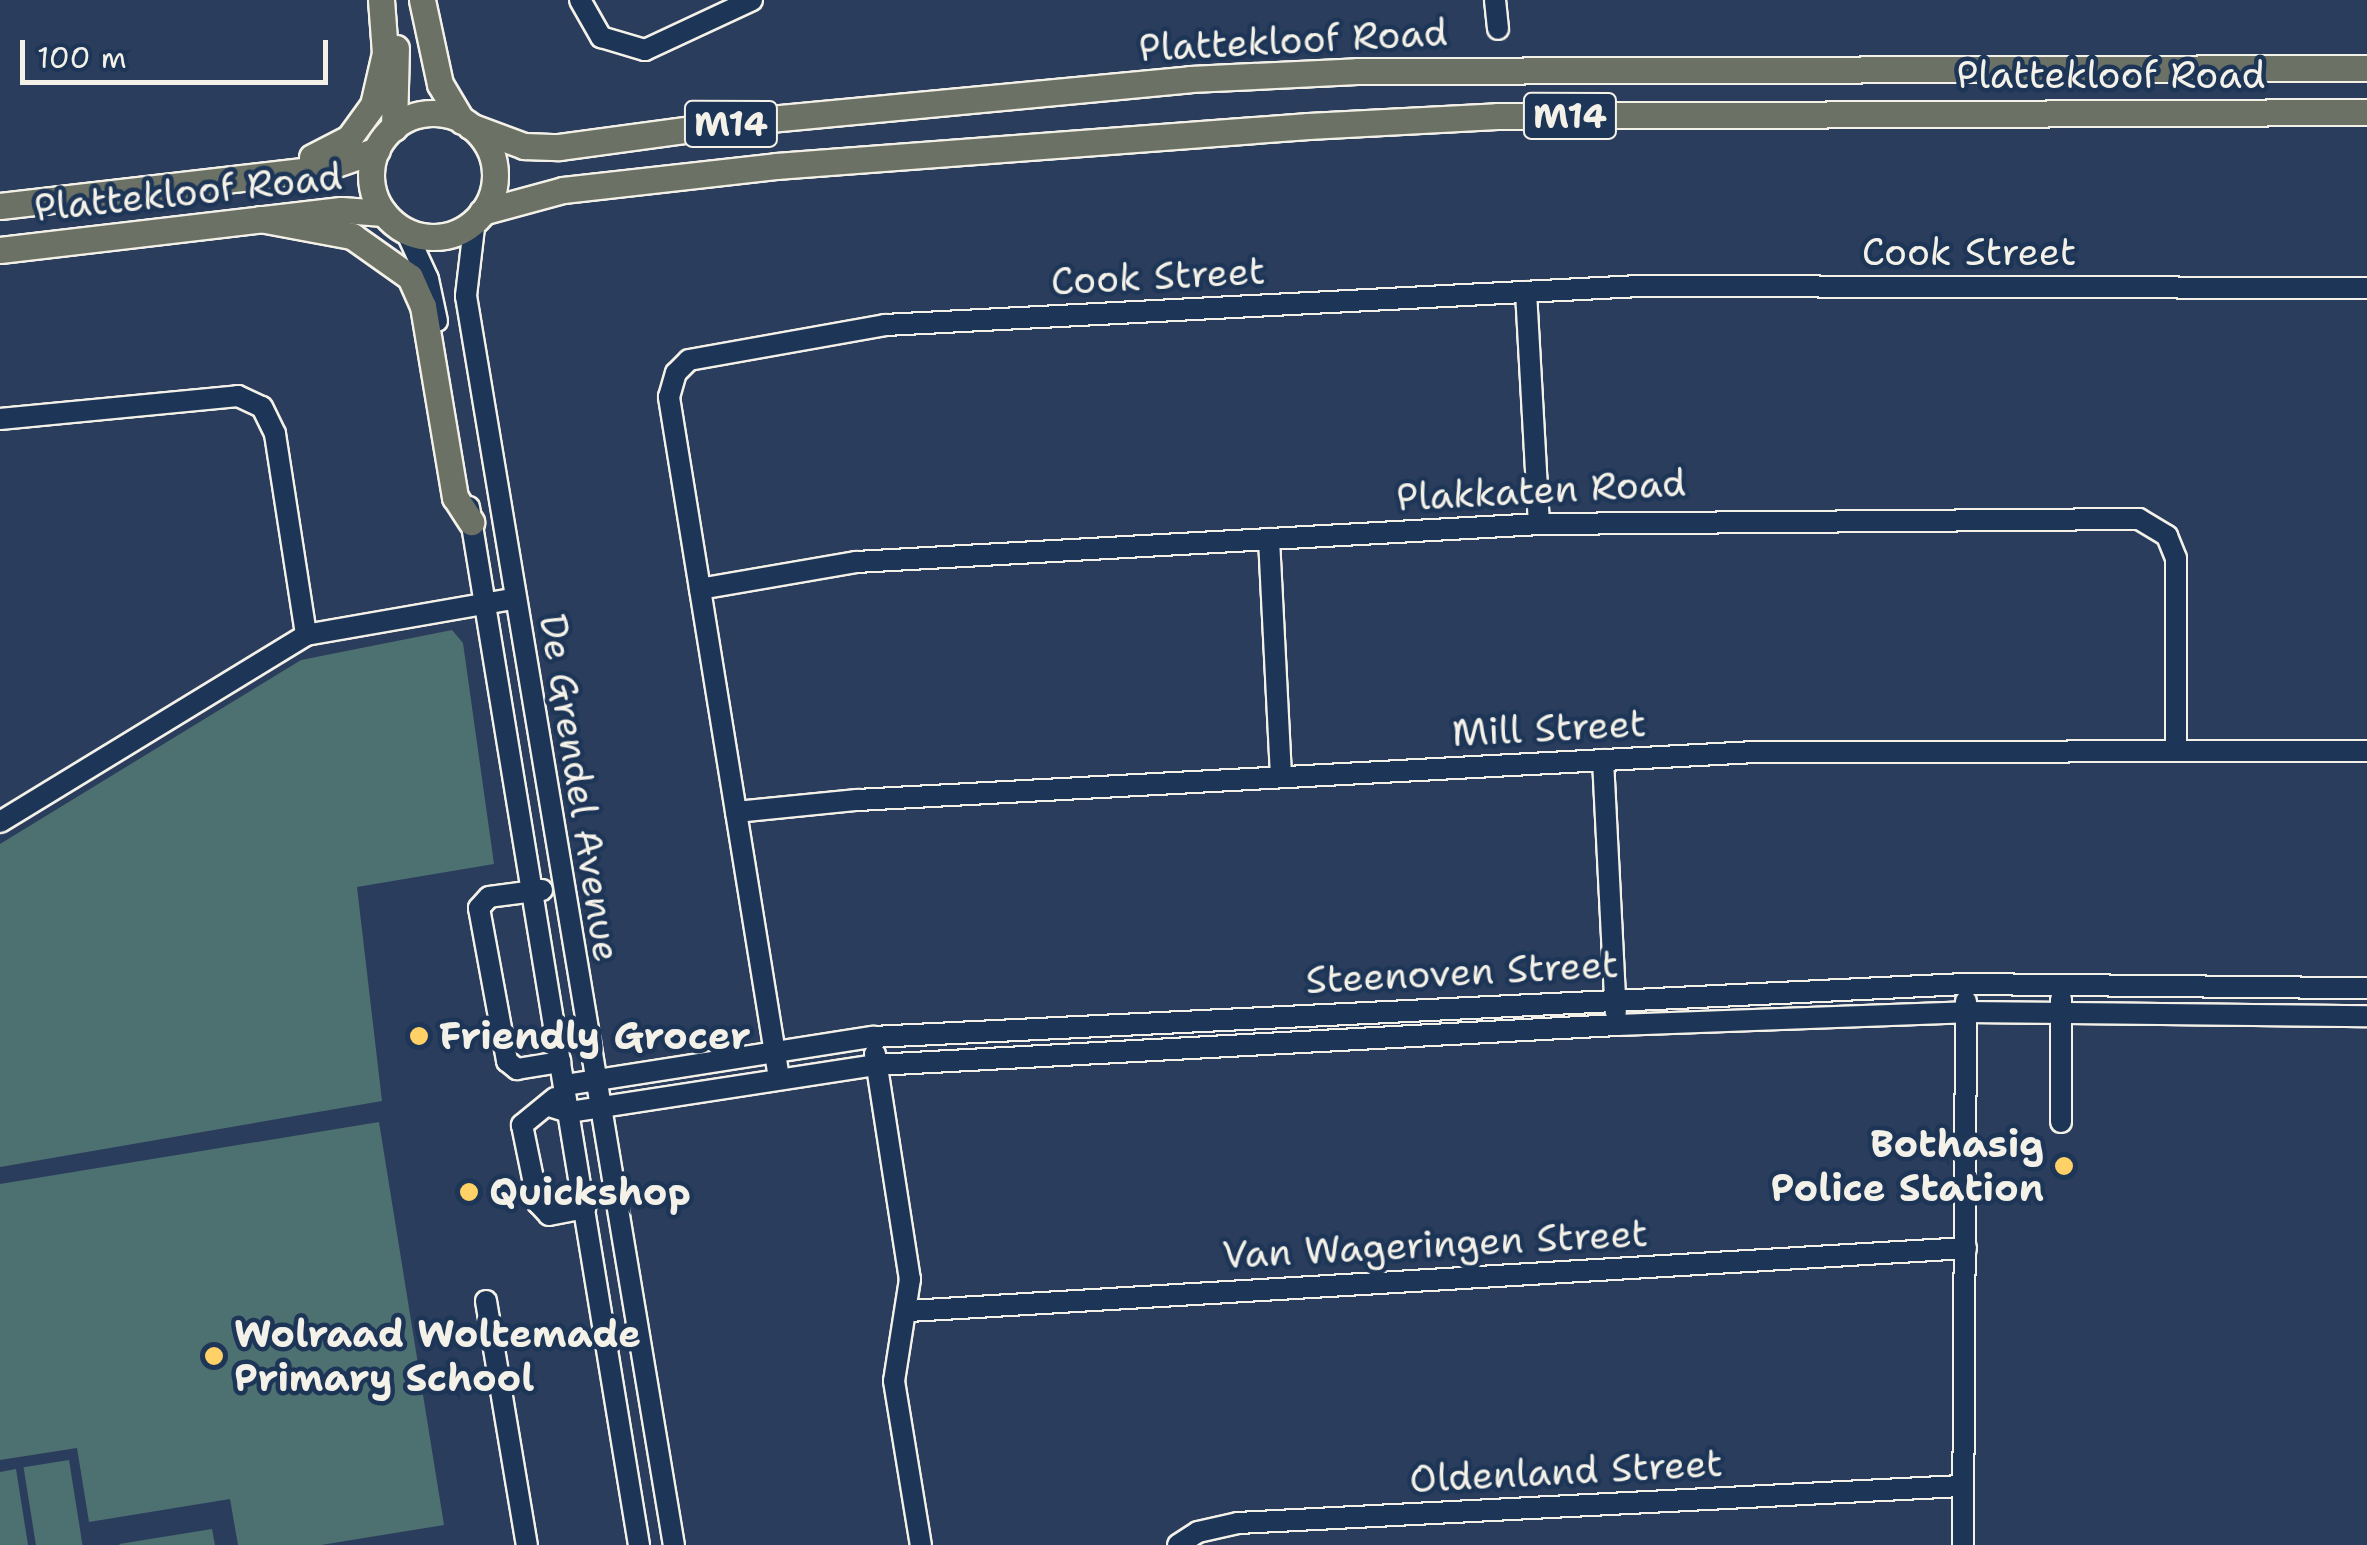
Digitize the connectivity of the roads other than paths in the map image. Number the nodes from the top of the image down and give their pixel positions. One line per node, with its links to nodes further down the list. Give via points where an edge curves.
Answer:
1 (384, 0): 10 (main road, via 398,67); 12 (main road, via 382,75 366,119 333,150)
2 (422, 0): 9 (main road, via 440,84)
3 (580, 0): 4 (street, via 601,37 645,50)
4 (752, 0)
5 (1496, 0): 6 (street)
6 (1498, 29)
7 (2367, 68): 9 (main road, Plattekloof Road / M14, via 1357,71 1190,79 760,120 559,147 524,146)
8 (2367, 112): 14 (main road, Plattekloof Road / M14, via 1497,116 1308,126 776,166 563,190)
9 (466, 123): 10 (main road, Plattekloof Road / M14, via 425,114); 14 (main road, via 494,164)
10 (394, 128): 11 (main road, Plattekloof Road)
11 (376, 150): 12 (main road, Plattekloof Road, via 322,169); 16 (main road, Plattekloof Road, via 372,182)
12 (264, 173): 13 (main road, Plattekloof Road)
13 (0, 206)
14 (479, 216): 16 (main road, Plattekloof Road / M14, via 438,236); 25 (street, De Grendel Avenue, via 466,296)
15 (260, 219): 16 (main road, Plattekloof Road / M14); 17 (main road, Plattekloof Road / M14); 21 (main road, via 352,236 386,254 413,282 455,498)
16 (394, 221): 21 (street, De Grendel Avenue, via 432,297)
17 (0, 250)
18 (2367, 288): 19 (street, Cook Street, via 1638,286)
19 (1526, 292): 22 (street); 24 (street, Cook Street, via 886,325 698,356 676,373 670,397)
20 (0, 418): 27 (street, via 252,400 268,414 275,434)
21 (471, 522): 26 (street, De Grendel Avenue)
22 (1538, 524): 23 (street, Plakkaten Road); 28 (street, Plakkaten Road, via 1679,518 2152,524 2167,536 2176,558)
23 (1269, 539): 24 (street, Plakkaten Road, via 856,562); 31 (street)
24 (700, 589): 32 (street, Cook Street)
25 (514, 599): 26 (street); 35 (street, De Grendel Avenue)
26 (485, 604): 27 (street); 34 (street, De Grendel Avenue)
27 (306, 635): 33 (street)
28 (2176, 750): 29 (street, Mill Street); 30 (street, Mill Street, via 1896,748)
29 (2367, 751)
30 (1603, 760): 31 (street, Mill Street); 39 (street)
31 (1281, 777): 32 (street, Mill Street)
32 (736, 812): 45 (street, Cook Street)
33 (0, 822)
34 (532, 890): 35 (street); 46 (street, De Grendel Avenue); 46 (street, via 490,896 479,912 507,1062 517,1069)
35 (562, 892): 49 (street, De Grendel Avenue)
36 (1965, 984): 37 (street, Steenoven Street); 39 (street, Steenoven Street); 40 (street)
37 (2061, 984): 38 (street, Steenoven Street); 41 (street)
38 (2367, 988)
39 (1615, 999): 43 (street); 44 (street, Steenoven Street)
40 (1966, 1012): 41 (street, Steenoven Street); 43 (street, Steenoven Street); 55 (street)
41 (2061, 1012): 42 (street, Steenoven Street); 53 (street)
42 (2367, 1016)
43 (1617, 1025): 47 (street, Steenoven Street)
44 (873, 1038): 45 (street, Steenoven Street); 47 (street)
45 (775, 1051): 48 (street, Cook Street); 49 (street, Steenoven Street)
46 (560, 1062): 50 (street, De Grendel Avenue)
47 (876, 1065): 48 (street, Steenoven Street); 57 (street, via 910,1279)
48 (779, 1078): 51 (street, Steenoven Street)
49 (593, 1080): 50 (street, Steenoven Street); 51 (street, De Grendel Avenue)
50 (565, 1084): 52 (street, De Grendel Avenue)
51 (598, 1108): 52 (street, Steenoven Street); 61 (street, De Grendel Avenue)
52 (559, 1109): 54 (street, De Grendel Avenue); 54 (street, via 522,1126 539,1207 550,1215)
53 (2061, 1122)
54 (585, 1208): 60 (street, De Grendel Avenue)
55 (1966, 1248): 57 (street, Van Wageringen Street); 58 (street)
56 (486, 1301): 59 (street)
57 (909, 1311): 62 (street, via 894,1382)
58 (1962, 1486): 63 (street, Oldenland Street, via 1238,1524 1210,1528); 64 (street)
59 (526, 1545)
60 (639, 1545)
61 (674, 1545)
62 (922, 1545)
63 (1178, 1545)
64 (1962, 1545)

